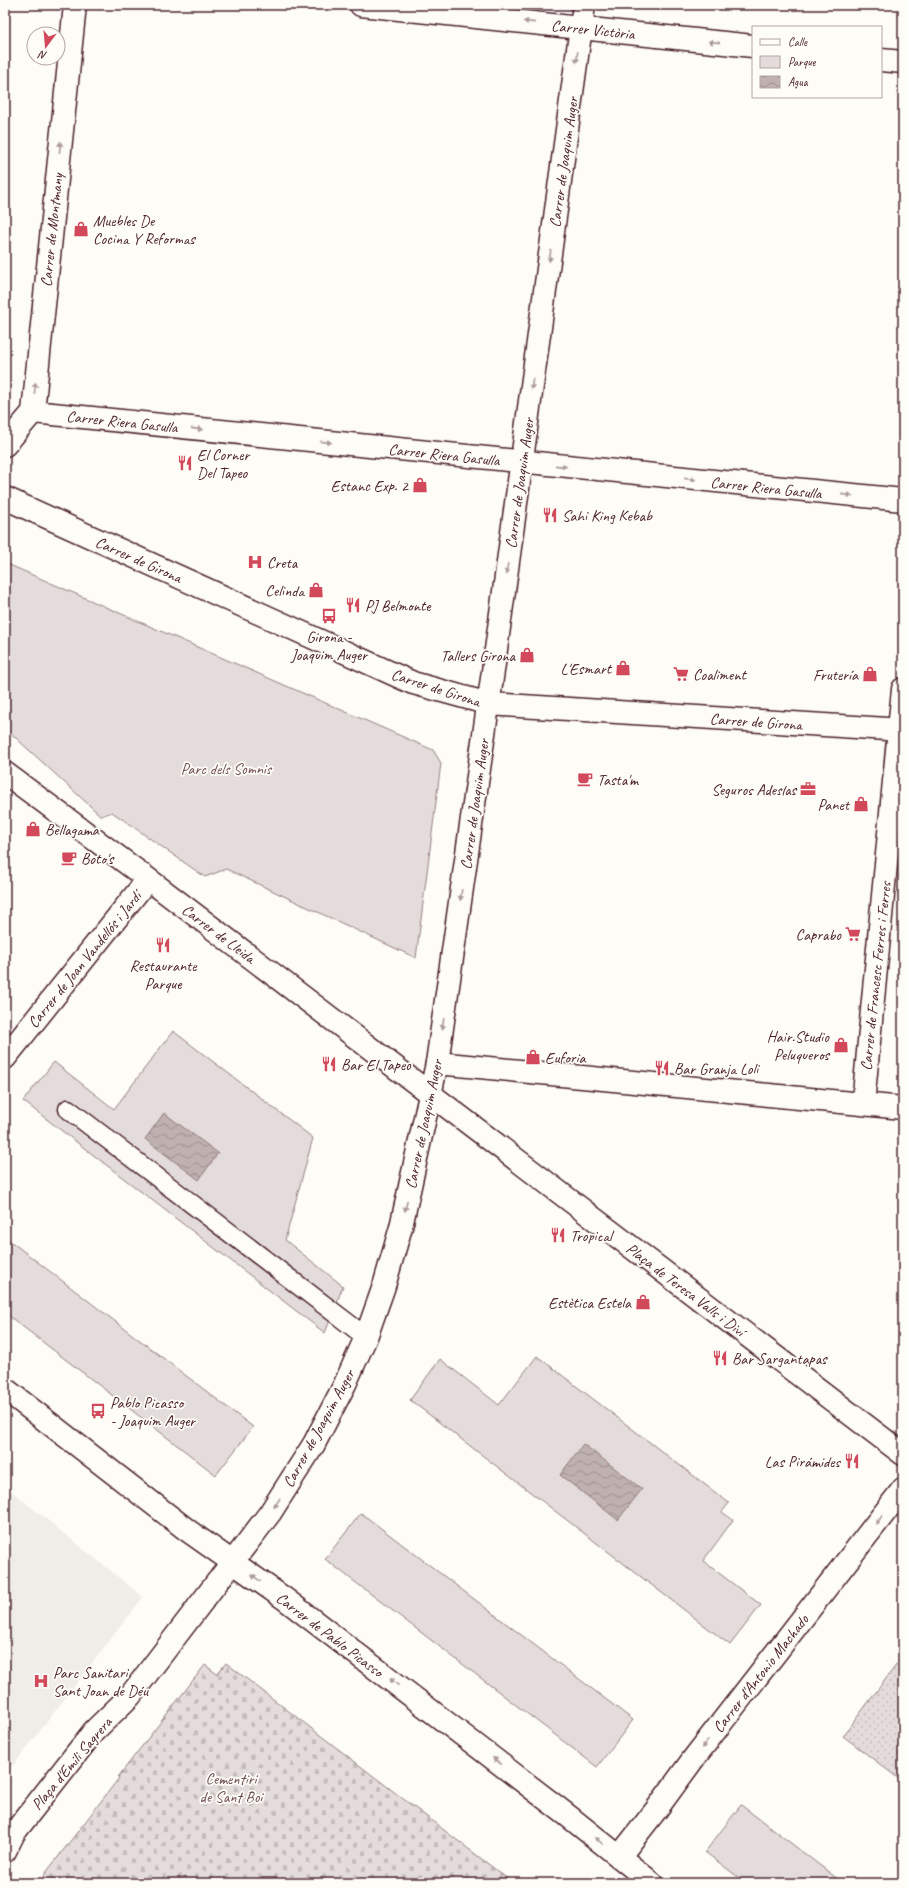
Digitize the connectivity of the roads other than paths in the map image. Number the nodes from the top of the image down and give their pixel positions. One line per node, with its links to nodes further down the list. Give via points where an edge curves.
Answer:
1 (75, 5): 8 (street, Carrer de Montmany, one-way to 1)
2 (361, 5): 4 (street, Carrer Victòria, one-way to 2)
3 (584, 5): 4 (street, Carrer de Joaquim Auger)
4 (581, 28): 5 (street, Carrer Victòria, one-way to 4); 10 (street, Carrer de Joaquim Auger, one-way to 10)
5 (752, 46)
6 (882, 60): 7 (street)
7 (903, 62)
8 (33, 412): 9 (street); 10 (street, Carrer Riera Gasulla, one-way to 10)
9 (5, 445)
10 (522, 462): 12 (street, Carrer Riera Gasulla, one-way to 12); 14 (street, Carrer de Joaquim Auger, one-way to 14)
11 (5, 498): 14 (street, Carrer de Girona, via 413,683)
12 (903, 500)
13 (903, 689): 15 (street, Carrer de Francesc Ferres i Ferres)
14 (489, 704): 15 (street, Carrer de Girona); 19 (street, Carrer de Joaquim Auger, one-way to 19)
15 (901, 729): 21 (street, Carrer de Francesc Ferres i Ferres)
16 (5, 773): 17 (street, Carrer de Lleida)
17 (148, 879): 18 (street, Carrer de Joan Vandellós i Jardí); 20 (street, Carrer de Lleida)
18 (5, 1058)
19 (437, 1063): 20 (street, Carrer de Joaquim Auger); 21 (street)
20 (431, 1094): 24 (street, Carrer de Joaquim Auger, one-way to 24, via 401,1227); 26 (street, Plaça de Teresa Valls i Diví)
21 (863, 1104): 22 (street)
22 (903, 1108)
23 (68, 1109): 24 (lane)
24 (366, 1337): 28 (street, Carrer de Joaquim Auger, one-way to 28, via 314,1444 270,1513)
25 (5, 1389): 28 (street, Carrer de Pablo Picasso, via 187,1530)
26 (903, 1454)
27 (903, 1489): 30 (street, Carrer d'Antonio Machado, one-way to 30)
28 (234, 1562): 29 (street, Plaça d'Emili Sagrera, via 130,1696 94,1731); 30 (street, Carrer de Pablo Picasso, one-way to 28, via 567,1815)
29 (9, 1842)
30 (619, 1858): 31 (street, Carrer de Pablo Picasso)
31 (652, 1883)

